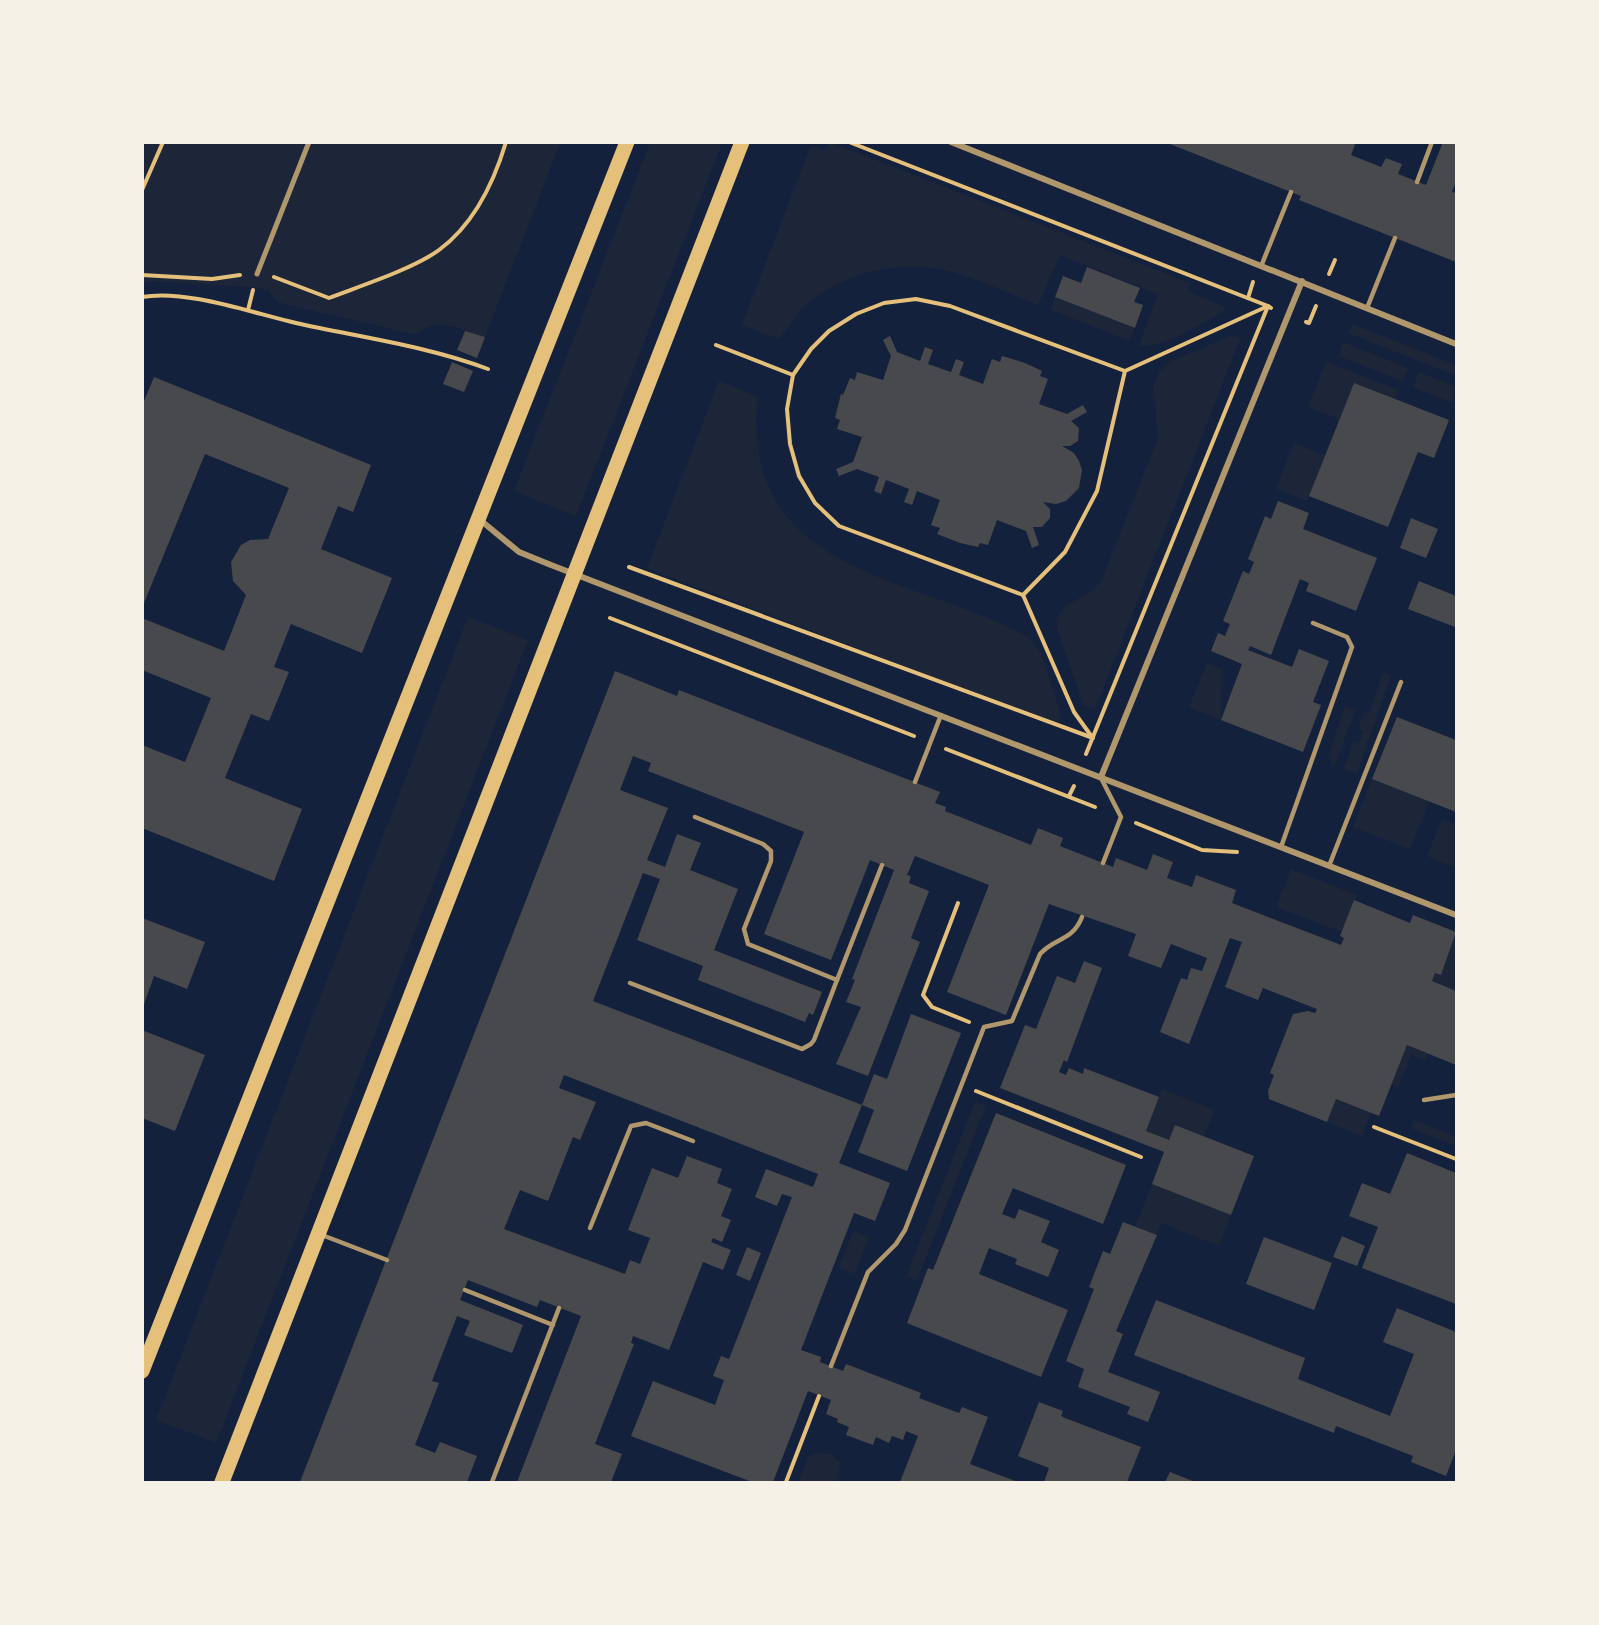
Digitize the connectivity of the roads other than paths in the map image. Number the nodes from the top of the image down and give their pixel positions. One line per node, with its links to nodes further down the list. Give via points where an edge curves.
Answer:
1 (309, 142): 10 (street)
2 (627, 142): 14 (main road)
3 (742, 142): 15 (main road)
4 (951, 142): 9 (street)
5 (1432, 142): 6 (lane)
6 (1417, 182)
7 (1291, 192): 9 (lane)
8 (1395, 238): 12 (lane)
9 (1262, 264): 11 (street)
10 (257, 274)
11 (1302, 281): 12 (street); 19 (street)
12 (1367, 308): 13 (street)
13 (1456, 344)
14 (478, 518): 15 (street, via 519,552); 40 (main road)
15 (574, 573): 18 (street); 34 (main road)
16 (1313, 623): 22 (lane, via 1347,637 1352,646)
17 (1401, 682): 25 (lane)
18 (940, 715): 19 (street); 20 (lane)
19 (1101, 777): 22 (street); 23 (lane, via 1121,817)
20 (915, 782)
21 (695, 817): 28 (lane, via 763,844 771,851 771,861 744,929 748,944)
22 (1281, 847): 25 (street)
23 (1103, 863)
24 (882, 865): 28 (lane)
25 (1329, 866): 26 (street)
26 (1456, 915)
27 (1083, 917): 39 (lane, via 1070,936 1040,954 1012,1021 984,1027 905,1230 868,1272)
28 (837, 980): 29 (lane, via 814,1040 802,1048)
29 (630, 983)
30 (1456, 1095): 31 (lane)
31 (1424, 1100)
32 (693, 1141): 33 (lane, via 646,1123 631,1126)
33 (591, 1228)
34 (317, 1233): 35 (lane); 41 (main road)
35 (387, 1260)
36 (465, 1290): 38 (lane)
37 (559, 1308): 38 (lane)
38 (553, 1325): 42 (lane)
39 (831, 1366)
40 (142, 1371)
41 (222, 1482)
42 (492, 1482)

